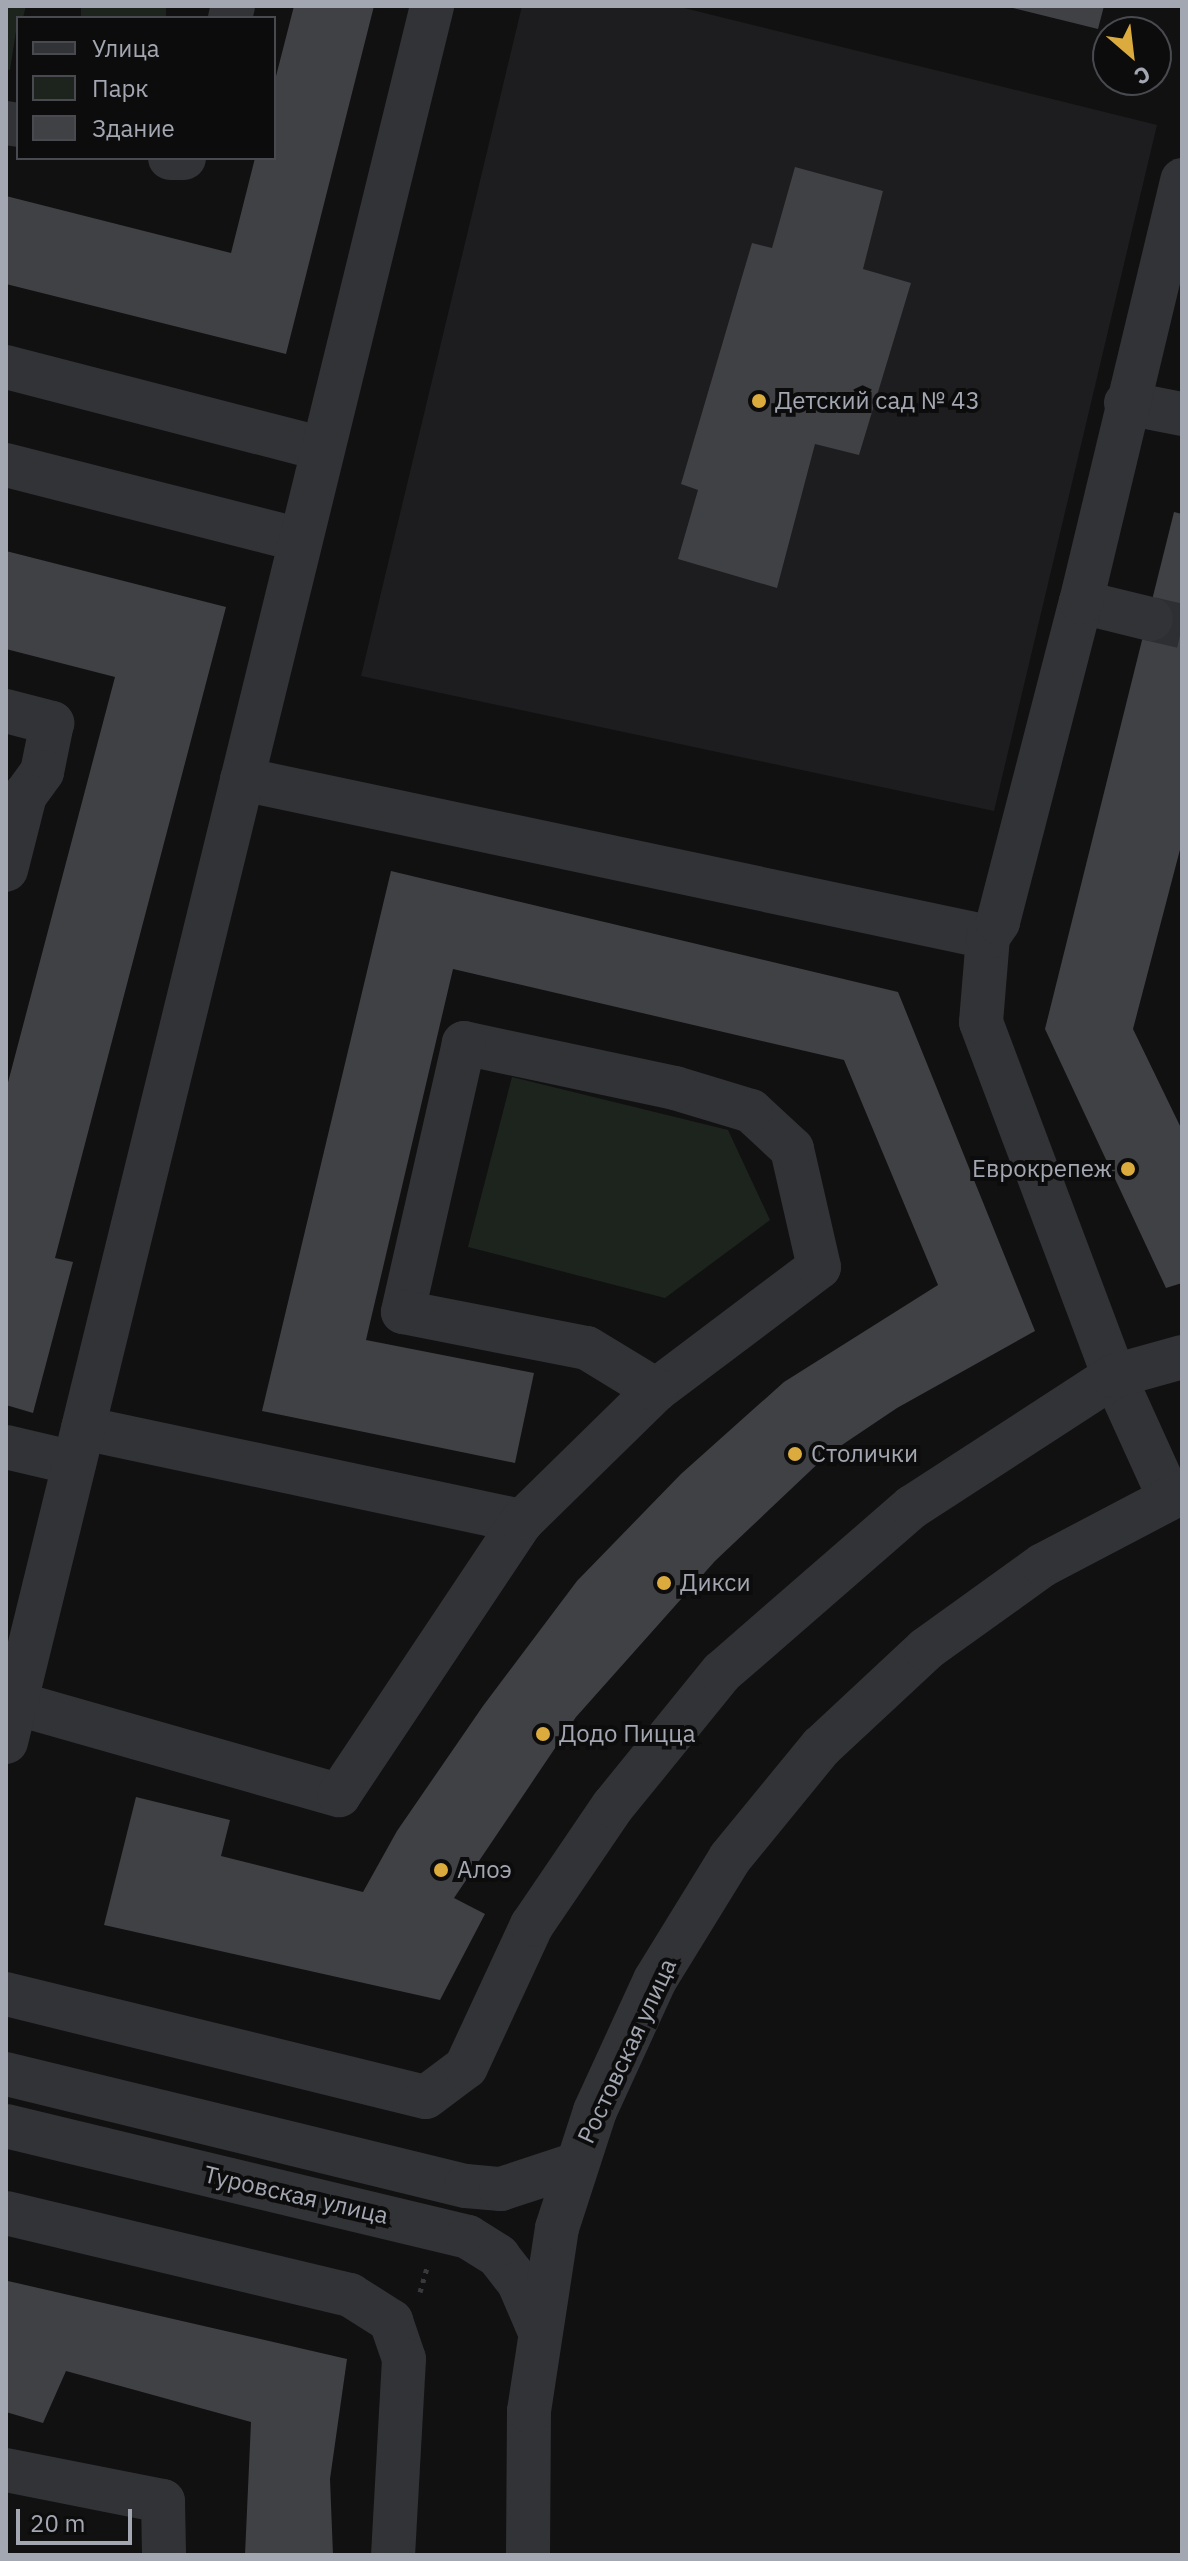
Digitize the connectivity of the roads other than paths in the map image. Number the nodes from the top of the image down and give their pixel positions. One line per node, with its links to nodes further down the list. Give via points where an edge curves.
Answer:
1 (432, 6): 6 (street)
2 (1182, 180): 4 (street)
3 (6, 367): 6 (street)
4 (1126, 403): 5 (street); 9 (street)
5 (1182, 414)
6 (323, 449): 8 (street)
7 (6, 465): 8 (street)
8 (300, 540): 12 (street)
9 (1081, 602): 10 (street); 14 (street, via 998,922)
10 (1151, 619)
11 (6, 711): 13 (street, via 52,723 42,772 25,795)
12 (242, 779): 14 (street); 18 (street)
13 (6, 870)
14 (988, 937): 16 (street, via 981,1022)
15 (1182, 1357): 16 (street)
16 (1114, 1376): 20 (street); 23 (street, via 912,1507 722,1672 613,1806 532,1925 466,2067 426,2097)
17 (656, 1390): 17 (street, via 819,1267 792,1149 751,1111 675,1088 464,1043 403,1312 587,1348); 21 (street)
18 (78, 1446): 19 (street); 21 (street); 22 (street)
19 (6, 1447)
20 (1176, 1494): 26 (street, Ростовская улица, via 1043,1565 926,1649 821,1747 730,1858 655,1980)
21 (522, 1521): 22 (street, via 339,1795)
22 (9, 1727)
23 (6, 1994)
24 (6, 2074): 26 (street, Туровская улица, via 466,2186 501,2189)
25 (6, 2126): 28 (street, Туровская улица, via 468,2237 498,2256 519,2283)
26 (577, 2164): 28 (street, Ростовская улица, via 557,2228)
27 (6, 2213): 31 (street, via 350,2295 391,2321 404,2359)
28 (539, 2330): 32 (street, Ростовская улица, via 529,2411)
29 (6, 2470): 30 (street, via 163,2501)
30 (164, 2555)
31 (393, 2555)
32 (528, 2555)

